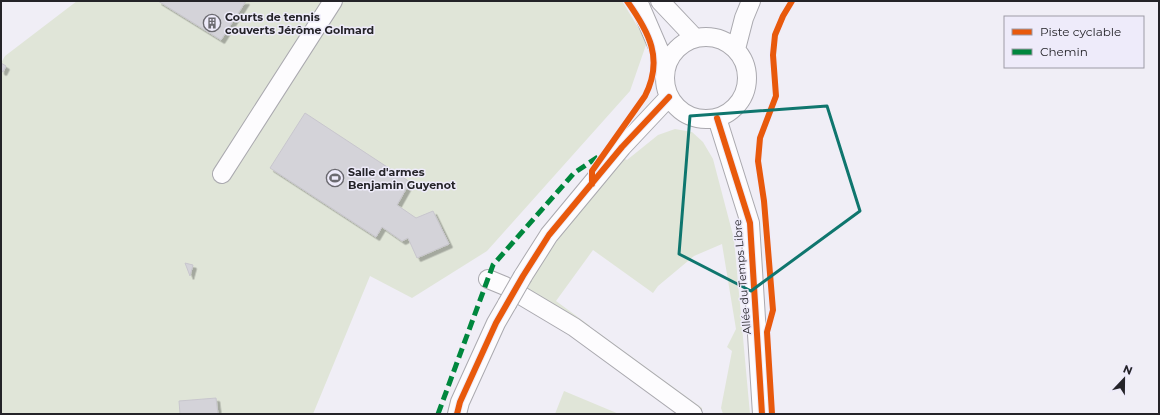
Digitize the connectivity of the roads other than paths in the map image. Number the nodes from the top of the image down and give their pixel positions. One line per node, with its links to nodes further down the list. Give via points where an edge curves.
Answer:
1 (333, 1): 10 (street)
2 (638, 1): 7 (street)
3 (660, 1): 5 (street)
4 (751, 1): 6 (street)
5 (695, 38): 6 (street, via 717,38); 7 (street, via 672,54)
6 (736, 49): 9 (street, via 743,58 747,70 748,83 745,95 738,105)
7 (666, 66): 8 (street, via 665,82)
8 (669, 97): 9 (street, via 689,116 703,120); 12 (street, bridge, via 622,147 549,235)
9 (717, 118): 15 (street, Allée du Temps Libre, via 750,223)
10 (222, 174)
11 (488, 279): 12 (street)
12 (511, 295): 13 (street, via 460,402); 14 (street, via 574,327)
13 (457, 414)
14 (693, 414)
15 (762, 414)

